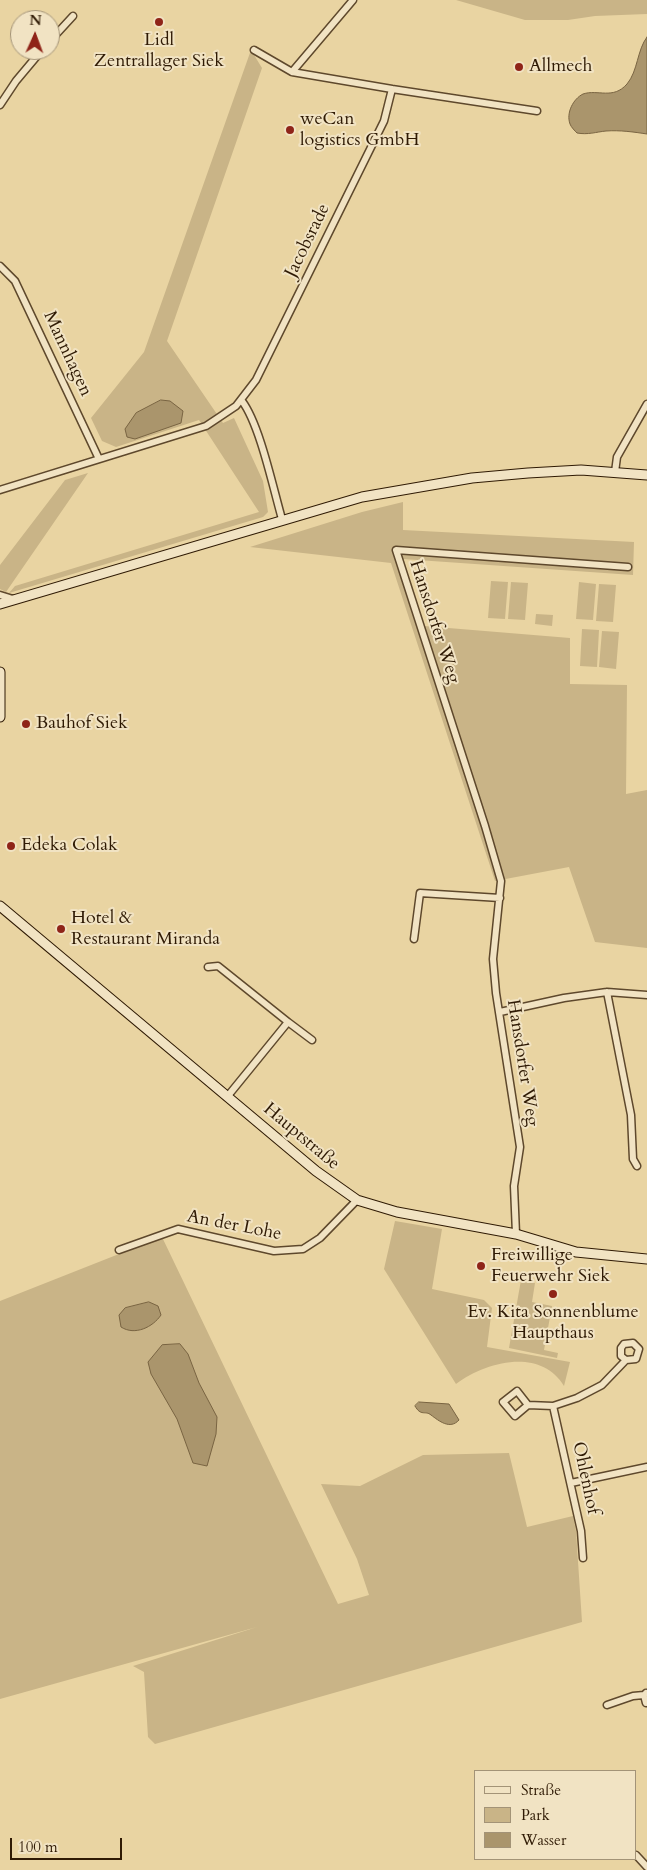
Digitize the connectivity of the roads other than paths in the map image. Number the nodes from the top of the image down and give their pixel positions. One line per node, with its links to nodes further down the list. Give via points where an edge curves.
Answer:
1 (353, 0): 6 (street)
2 (73, 16): 3 (street)
3 (60, 30)
4 (254, 50): 6 (street)
5 (33, 60): 8 (street)
6 (292, 72): 7 (street)
7 (392, 89): 9 (street); 11 (street, Jacobsrade, via 384,121 260,374)
8 (0, 105)
9 (537, 111)
10 (0, 266): 13 (street, Mannhagen, via 15,281)
11 (242, 401): 13 (street, Jacobsrade, via 206,426); 17 (street, via 252,420)
12 (647, 404): 14 (street, via 617,457)
13 (99, 459): 16 (street, Jacobsrade)
14 (615, 472): 15 (street); 17 (street, via 582,470 472,478 362,497)
15 (647, 475)
16 (0, 490)
17 (282, 519): 20 (street)
18 (628, 568): 24 (street, Hansdorfer Weg, via 396,550 485,826 500,881)
19 (0, 596): 20 (street)
20 (14, 600): 21 (street)
21 (0, 604)
22 (0, 672): 23 (street)
23 (0, 717)
24 (500, 898): 26 (street, via 420,893); 30 (street, Hansdorfer Weg, via 493,959)
25 (0, 906): 33 (street, Hauptstraße)
26 (414, 939)
27 (208, 967): 31 (street, via 218,966)
28 (607, 992): 29 (street); 30 (street); 34 (street, via 631,1115 633,1160)
29 (647, 994)
30 (500, 1012): 36 (street, Hansdorfer Weg, via 520,1146 514,1186)
31 (288, 1022): 32 (street); 33 (street)
32 (312, 1040)
33 (227, 1097): 35 (street, Hauptstraße, via 332,1184)
34 (637, 1166)
35 (357, 1200): 36 (street, Hauptstraße, via 397,1212); 37 (street, An der Lohe, via 320,1238 303,1249 274,1251 208,1234 178,1230)
36 (516, 1234): 38 (street, Hauptstraße, via 576,1252)
37 (119, 1250)
38 (647, 1260)
39 (626, 1360): 41 (street, via 618,1371 590,1393)
40 (528, 1406): 41 (street)
41 (553, 1406): 43 (street, Ohlenhof)
42 (647, 1467): 43 (street)
43 (571, 1483): 44 (street, Ohlenhof, via 581,1531)
44 (582, 1558)
45 (645, 1694): 46 (street); 47 (street)
46 (646, 1703)
47 (607, 1705)

